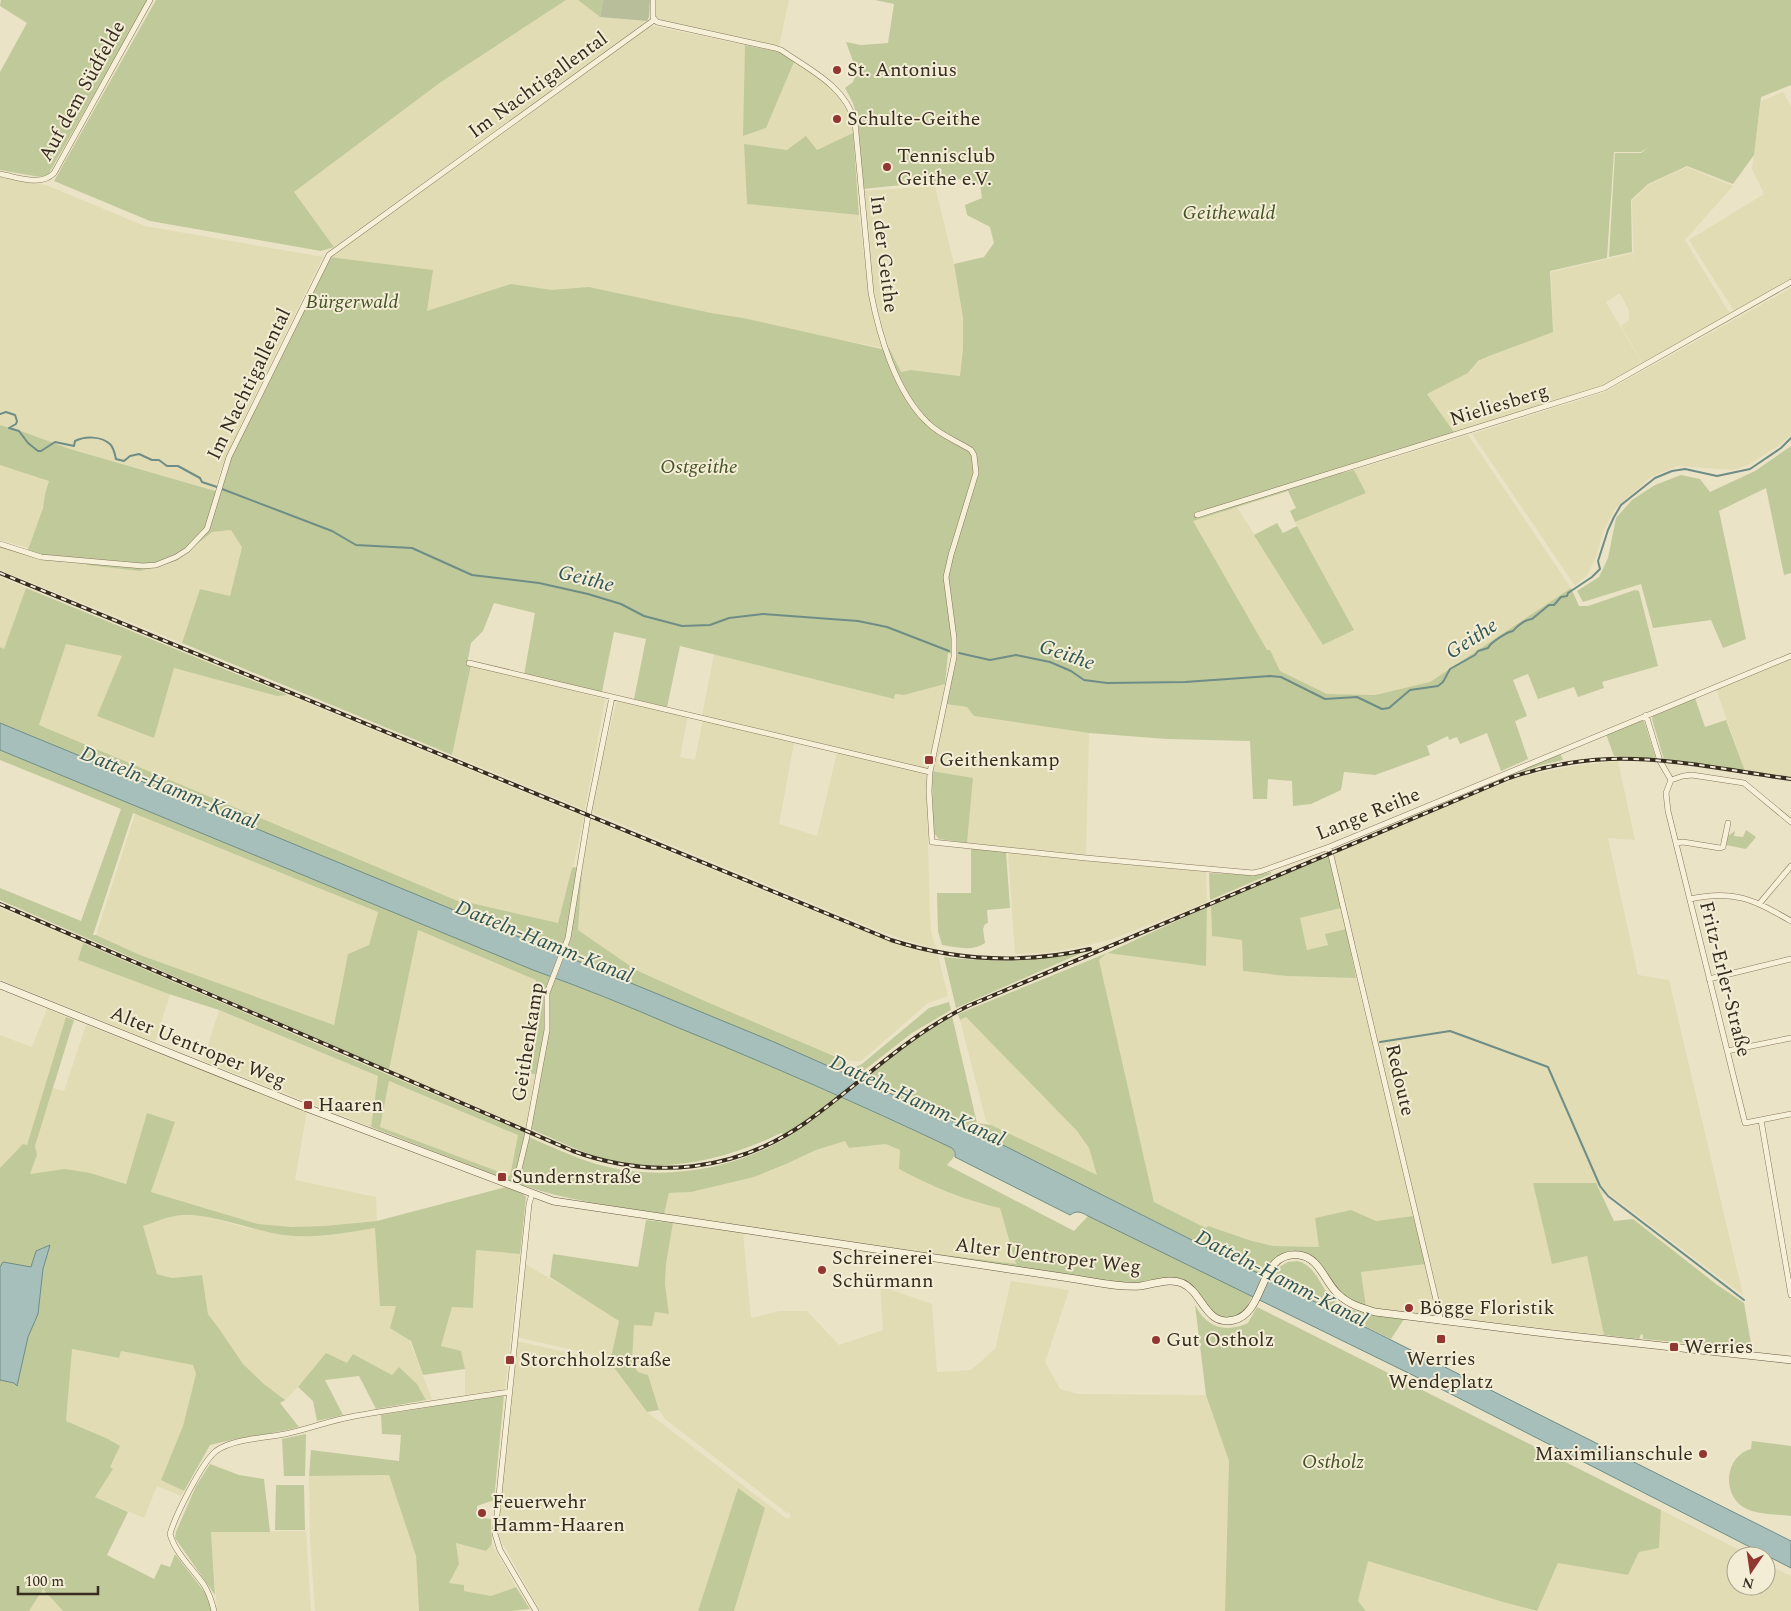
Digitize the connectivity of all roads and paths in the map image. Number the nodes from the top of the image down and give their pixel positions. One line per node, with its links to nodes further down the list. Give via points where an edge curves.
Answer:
1 (150, 0): 4 (street, Auf dem Südfelde, via 54,174 41,181)
2 (653, 0): 3 (street)
3 (654, 20): 7 (street, Im Nachtigallental, via 329,255 229,457 207,529 187,550 166,562 143,566 42,557); 12 (street, In der Geithe, via 781,50 828,81 853,117 871,293 886,350 917,411 929,425 971,450 976,465 946,577 954,650)
4 (0, 174)
5 (1791, 282): 6 (street, Nieliesberg, via 1604,388)
6 (1197, 515)
7 (0, 544)
8 (1791, 656): 11 (street, Lange Reihe)
9 (469, 662): 10 (street)
10 (612, 696): 12 (street); 30 (street, Geithenkamp, via 568,938 546,998 547,1030)
11 (1646, 714): 13 (street, via 1660,761); 18 (street, Lange Reihe)
12 (930, 772): 16 (street, In der Geithe)
13 (1671, 780): 14 (street, via 1692,775 1744,782); 17 (street, Fritz-Erler-Straße, via 1665,798)
14 (1791, 822)
15 (1728, 823): 17 (street, via 1720,848)
16 (932, 842): 18 (street, Lange Reihe, via 1253,873)
17 (1676, 843): 20 (street, Fritz-Erler-Straße)
18 (1329, 847): 34 (street, Redoute)
19 (1791, 866): 21 (street)
20 (1690, 899): 21 (street, via 1713,894); 24 (street, Fritz-Erler-Straße)
21 (1760, 903): 22 (street)
22 (1791, 921)
23 (1791, 959): 24 (street)
24 (1709, 979): 27 (street, Fritz-Erler-Straße)
25 (0, 985): 30 (street, Alter Uentroper Weg, via 307,1108)
26 (1791, 1038): 27 (street)
27 (1727, 1050): 29 (street, Fritz-Erler-Straße, via 1745,1123)
28 (1791, 1114): 29 (street)
29 (1761, 1120): 32 (street)
30 (515, 1186): 31 (street, Alter Uentroper Weg)
31 (532, 1194): 34 (street, Alter Uentroper Weg, via 564,1203 1076,1279 1132,1286 1177,1282 1192,1290 1214,1318 1225,1321 1235,1320 1250,1309 1276,1262 1286,1256 1302,1255 1316,1265 1339,1296 1355,1306); 36 (street)
32 (1788, 1260): 33 (street)
33 (1791, 1295)
34 (1441, 1321): 35 (street, Alter Uentroper Weg)
35 (1791, 1360)
36 (509, 1392): 37 (street, via 353,1416 222,1447 207,1461 170,1534 204,1586); 38 (street, via 495,1534 500,1550)
37 (214, 1611)
38 (536, 1611)

